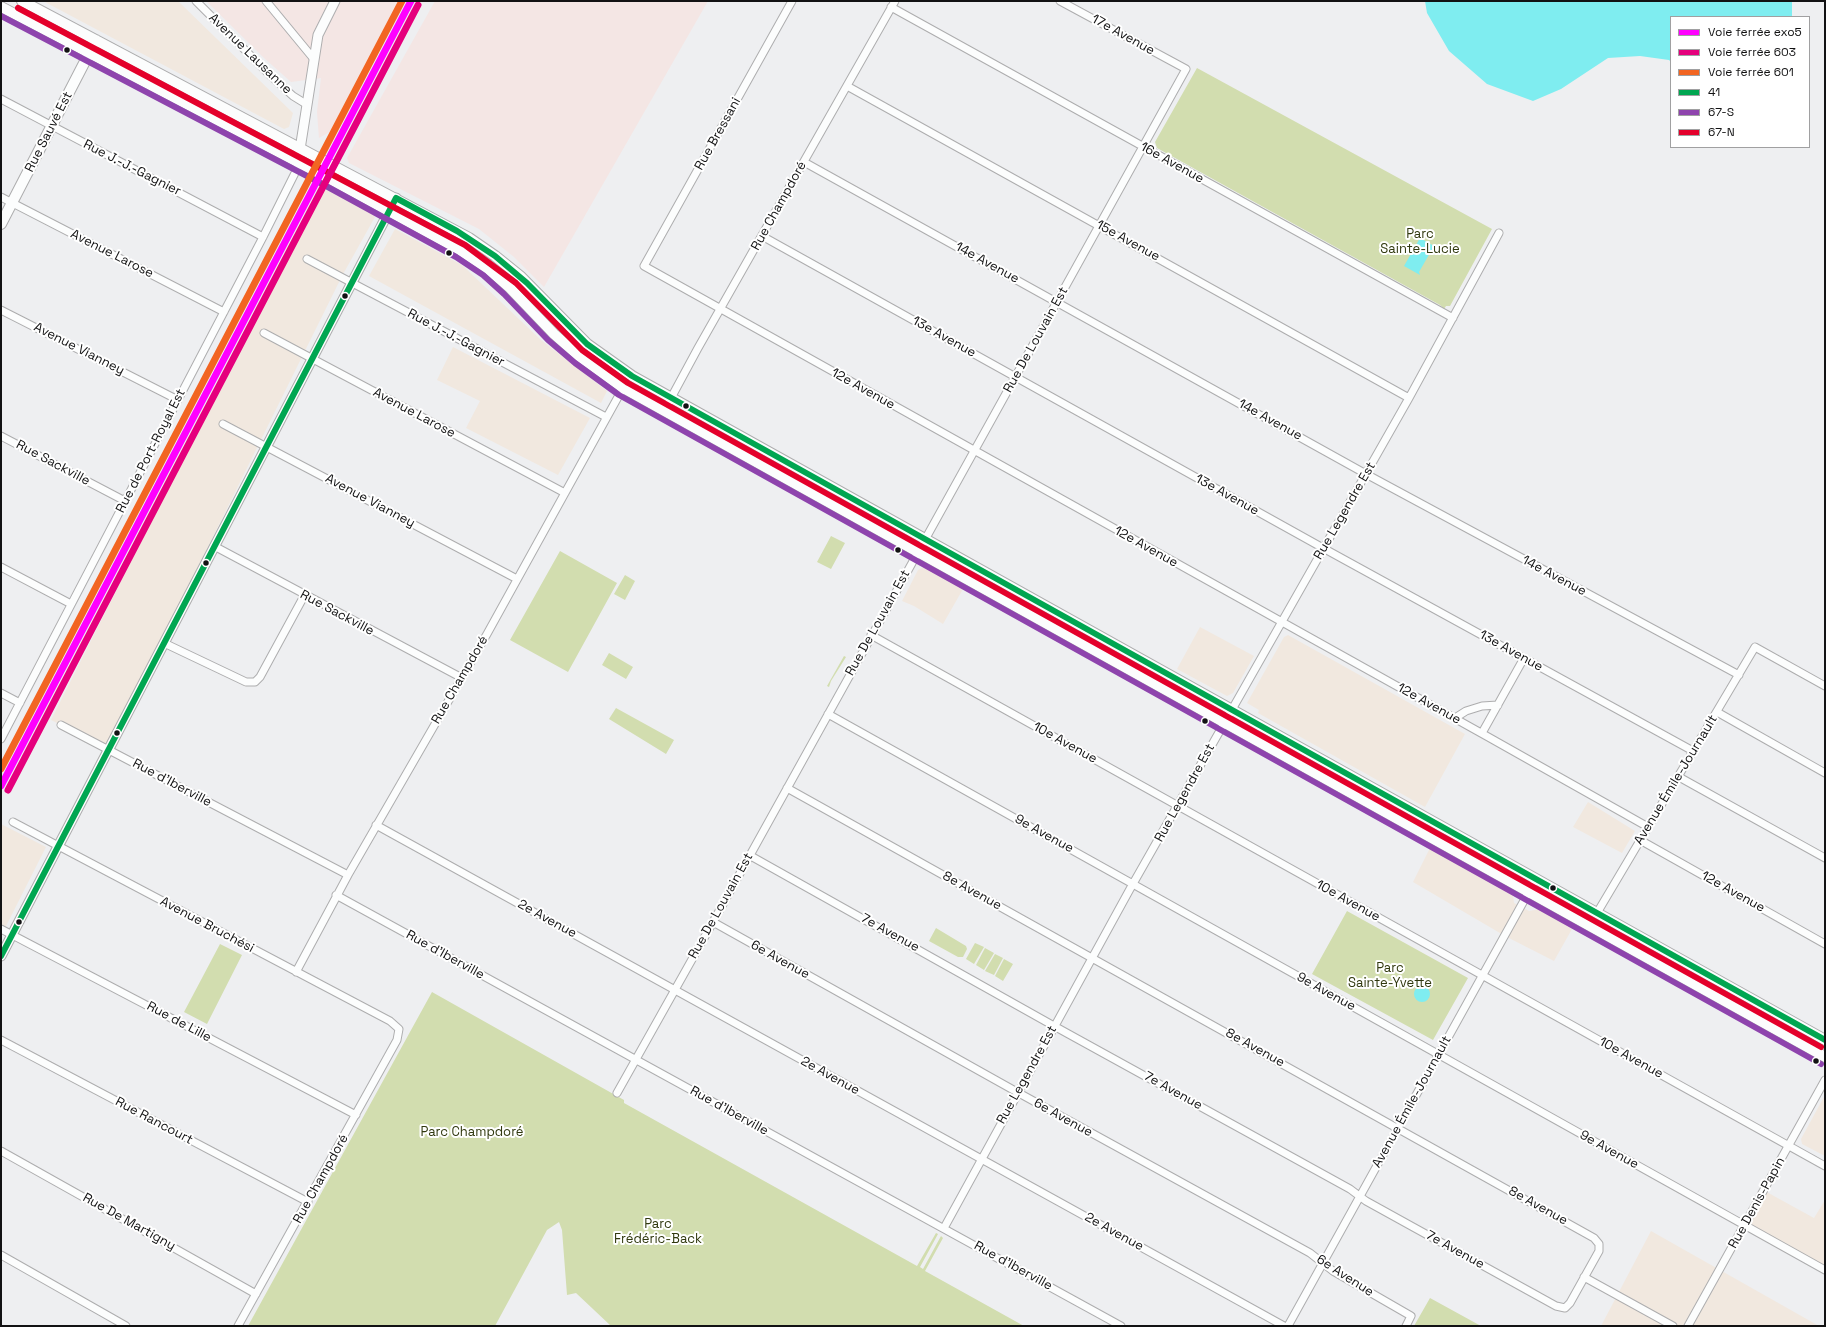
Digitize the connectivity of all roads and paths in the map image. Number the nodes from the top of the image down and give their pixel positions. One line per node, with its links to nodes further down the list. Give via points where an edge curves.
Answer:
1 (22, 1): 9 (main road)
2 (196, 1): 15 (street, Avenue Lausanne, via 292,96)
3 (266, 1): 11 (street)
4 (335, 1): 11 (street, via 318,35)
5 (792, 1): 31 (street, Rue Bressani)
6 (1060, 1): 12 (street, 17e Avenue)
7 (893, 4): 13 (street, Rue Champdoré); 18 (street, 16e Avenue)
8 (1, 7): 10 (main road)
9 (96, 40): 10 (main road, Rue Sauvé Est); 17 (main road)
10 (89, 54): 16 (main road, Rue Sauvé Est); 19 (main road)
11 (313, 58): 15 (street)
12 (1186, 69): 18 (street, Rue De Louvain Est)
13 (847, 86): 20 (street, Rue Champdoré); 26 (street, 15e Avenue)
14 (1, 99): 16 (street, Rue J.-J.-Gagnier)
15 (306, 104): 17 (street)
16 (52, 127): 23 (main road, Rue Sauvé Est); 29 (street, Rue J.-J.-Gagnier)
17 (300, 148): 19 (street); 22 (main road)
18 (1143, 148): 26 (street, Rue De Louvain Est); 37 (street, 16e Avenue)
19 (298, 162): 24 (main road); 29 (street, Rue de Port-Royal Est)
20 (804, 162): 28 (street, Rue Champdoré); 33 (street, 14e Avenue)
21 (1, 197): 23 (street, Avenue Larose)
22 (396, 198): 24 (street); 42 (main road, via 451,227 491,253 524,280 590,347 624,371)
23 (12, 203): 25 (main road, Rue Sauvé Est); 36 (street, Avenue Larose)
24 (389, 211): 32 (street); 41 (main road, via 454,246 484,266 515,293 566,345 593,368)
25 (1, 224)
26 (1100, 225): 33 (street, Rue De Louvain Est); 43 (street, 15e Avenue)
27 (1499, 233): 37 (street, Rue Legendre Est)
28 (762, 236): 35 (street, Rue Champdoré); 40 (street, 13e Avenue)
29 (263, 237): 36 (street, Rue de Port-Royal Est)
30 (307, 259): 32 (street, Rue J.-J.-Gagnier)
31 (644, 266): 35 (street, 12e Avenue)
32 (352, 283): 39 (street); 46 (street, Rue J.-J.-Gagnier)
33 (1057, 302): 40 (street, Rue De Louvain Est); 51 (street, 14e Avenue)
34 (1, 310): 44 (street, Avenue Vianney)
35 (720, 310): 42 (street, Rue Champdoré); 50 (street, 12e Avenue)
36 (224, 312): 44 (street, Rue de Port-Royal Est)
37 (1453, 318): 43 (street, Rue Legendre Est)
38 (264, 333): 39 (street, Avenue Larose)
39 (312, 359): 49 (street); 52 (street, Avenue Larose)
40 (1016, 377): 50 (street, Rue De Louvain Est); 56 (street, 13e Avenue)
41 (623, 388): 45 (main road); 46 (street, Rue Champdoré)
42 (671, 398): 45 (street, Rue Champdoré); 54 (main road)
43 (1409, 398): 51 (street, Rue Legendre Est)
44 (178, 400): 53 (street, Rue de Port-Royal Est)
45 (664, 411): 57 (main road)
46 (606, 417): 52 (street, Rue Champdoré)
47 (223, 424): 49 (street, Avenue Vianney)
48 (1, 436): 53 (street, Rue Sackville)
49 (266, 447): 55 (street); 59 (street, Avenue Vianney)
50 (974, 451): 54 (street, Rue De Louvain Est); 62 (street, 12e Avenue)
51 (1366, 474): 56 (street, Rue Legendre Est); 66 (street, 14e Avenue)
52 (565, 493): 59 (street, Rue Champdoré)
53 (125, 501): 61 (street, Rue de Port-Royal Est)
54 (925, 539): 57 (street, Rue De Louvain Est); 72 (main road)
55 (214, 546): 60 (street, Rue Sackville); 64 (street)
56 (1323, 548): 62 (street, Rue Legendre Est); 65 (street, 13e Avenue)
57 (918, 552): 63 (street, Rue De Louvain Est); 76 (main road)
58 (1, 567): 61 (street)
59 (517, 579): 67 (street, Rue Champdoré)
60 (304, 596): 64 (street, via 260,678 255,682 246,682); 67 (street, Rue Sackville)
61 (71, 604): 70 (street, Rue de Port-Royal Est)
62 (1282, 623): 72 (street, Rue Legendre Est); 75 (street, 12e Avenue)
63 (871, 635): 74 (street, Rue De Louvain Est); 85 (street, 10e Avenue)
64 (164, 643): 80 (street)
65 (1524, 658): 71 (street); 81 (street, 13e Avenue)
66 (1739, 676): 68 (street, Avenue Émile-Journault, via 1755,647); 73 (street, Avenue Émile-Journault)
67 (462, 678): 87 (street, Rue Champdoré)
68 (1825, 686)
69 (1, 693): 70 (street)
70 (20, 703): 79 (street, Rue de Port-Royal Est)
71 (1498, 705): 75 (street, via 1482,706); 78 (street)
72 (1233, 710): 76 (street, Rue Legendre Est); 94 (main road)
73 (1717, 712): 81 (street, Avenue Émile-Journault); 82 (street)
74 (828, 714): 84 (street, Rue De Louvain Est); 95 (street, 9e Avenue)
75 (1455, 718): 78 (street, 12e Avenue)
76 (1225, 722): 85 (street, Rue Legendre Est); 96 (main road)
77 (61, 725): 80 (street, Rue d'Iberville)
78 (1482, 733): 88 (street, 12e Avenue)
79 (1, 739)
80 (108, 749): 90 (street); 93 (street, Rue d'Iberville)
81 (1693, 751): 83 (street, Avenue Émile-Journault)
82 (1825, 773)
83 (1679, 777): 88 (street, Avenue Émile-Journault); 92 (street)
84 (787, 788): 91 (street, Rue De Louvain Est); 104 (street, 8e Avenue)
85 (1178, 806): 95 (street, Rue Legendre Est); 106 (street, 10e Avenue)
86 (13, 822): 90 (street, Avenue Bruchési)
87 (376, 825): 93 (street, Rue Champdoré); 107 (street, 2e Avenue)
88 (1648, 828): 89 (street, Avenue Émile-Journault)
89 (1640, 840): 98 (street, Avenue Émile-Journault); 102 (street, 12e Avenue)
90 (58, 846): 101 (street); 105 (street, Avenue Bruchési)
91 (750, 855): 99 (street, Rue De Louvain Est); 108 (street, 7e Avenue)
92 (1825, 858)
93 (348, 875): 97 (street, Rue Champdoré)
94 (1536, 879): 96 (street, Avenue Émile-Journault); 98 (main road)
95 (1134, 884): 104 (street, Rue Legendre Est); 112 (street, 9e Avenue)
96 (1529, 892): 106 (street, Avenue Émile-Journault); 113 (main road)
97 (336, 895): 105 (street, Rue Champdoré); 114 (street, Rue d'Iberville)
98 (1597, 913): 111 (main road)
99 (713, 922): 107 (street, Rue De Louvain Est); 117 (street, 6e Avenue)
100 (1, 929): 101 (street, Rue de Lille)
101 (12, 934): 103 (street); 118 (street, Rue de Lille)
102 (1825, 944)
103 (1, 956)
104 (1092, 959): 108 (street, Rue Legendre Est); 119 (street, 8e Avenue)
105 (296, 972): 109 (street, Avenue Bruchési, via 390,1021)
106 (1483, 975): 112 (street, Avenue Émile-Journault); 120 (street, 10e Avenue)
107 (674, 989): 114 (street, Rue De Louvain Est); 122 (street, 2e Avenue)
108 (1054, 1026): 117 (street, Rue Legendre Est); 124 (street, 7e Avenue)
109 (399, 1029): 118 (street, Rue Champdoré, via 397,1040)
110 (1, 1040): 125 (street, Rue Rancourt)
111 (1825, 1040)
112 (1438, 1054): 119 (street, Avenue Émile-Journault); 126 (street, 9e Avenue)
113 (1825, 1057)
114 (635, 1059): 116 (street, Rue De Louvain Est); 127 (street, Rue d'Iberville)
115 (1825, 1080): 120 (street, Rue Denis-Papin)
116 (617, 1092)
117 (1017, 1092): 122 (street, Rue Legendre Est); 129 (street, 6e Avenue, via 1310,1253)
118 (356, 1115): 125 (street, Rue Champdoré)
119 (1399, 1128): 124 (street, Avenue Émile-Journault); 131 (street, 8e Avenue, via 1597,1241 1599,1251)
120 (1789, 1146): 123 (street, 10e Avenue); 126 (street, Rue Denis-Papin)
121 (1, 1151): 132 (street, Rue De Martigny)
122 (981, 1159): 127 (street, Rue Legendre Est); 136 (street, 2e Avenue)
123 (1825, 1166)
124 (1361, 1197): 129 (street, Avenue Émile-Journault); 131 (street, 7e Avenue, via 1556,1306 1565,1308 1570,1303)
125 (308, 1202): 132 (street, Rue Champdoré)
126 (1744, 1225): 130 (street, 9e Avenue); 140 (street, Rue Denis-Papin)
127 (944, 1228): 135 (street, Rue d'Iberville)
128 (1, 1256): 133 (street)
129 (1323, 1264): 137 (street, Avenue Émile-Journault); 138 (street, 6e Avenue, via 1411,1316)
130 (1825, 1270)
131 (1584, 1277): 139 (street)
132 (256, 1294): 134 (street, Rue Champdoré)
133 (126, 1326)
134 (238, 1326)
135 (1122, 1326)
136 (1284, 1326)
137 (1288, 1326)
138 (1406, 1326)
139 (1673, 1326)
140 (1688, 1326)

